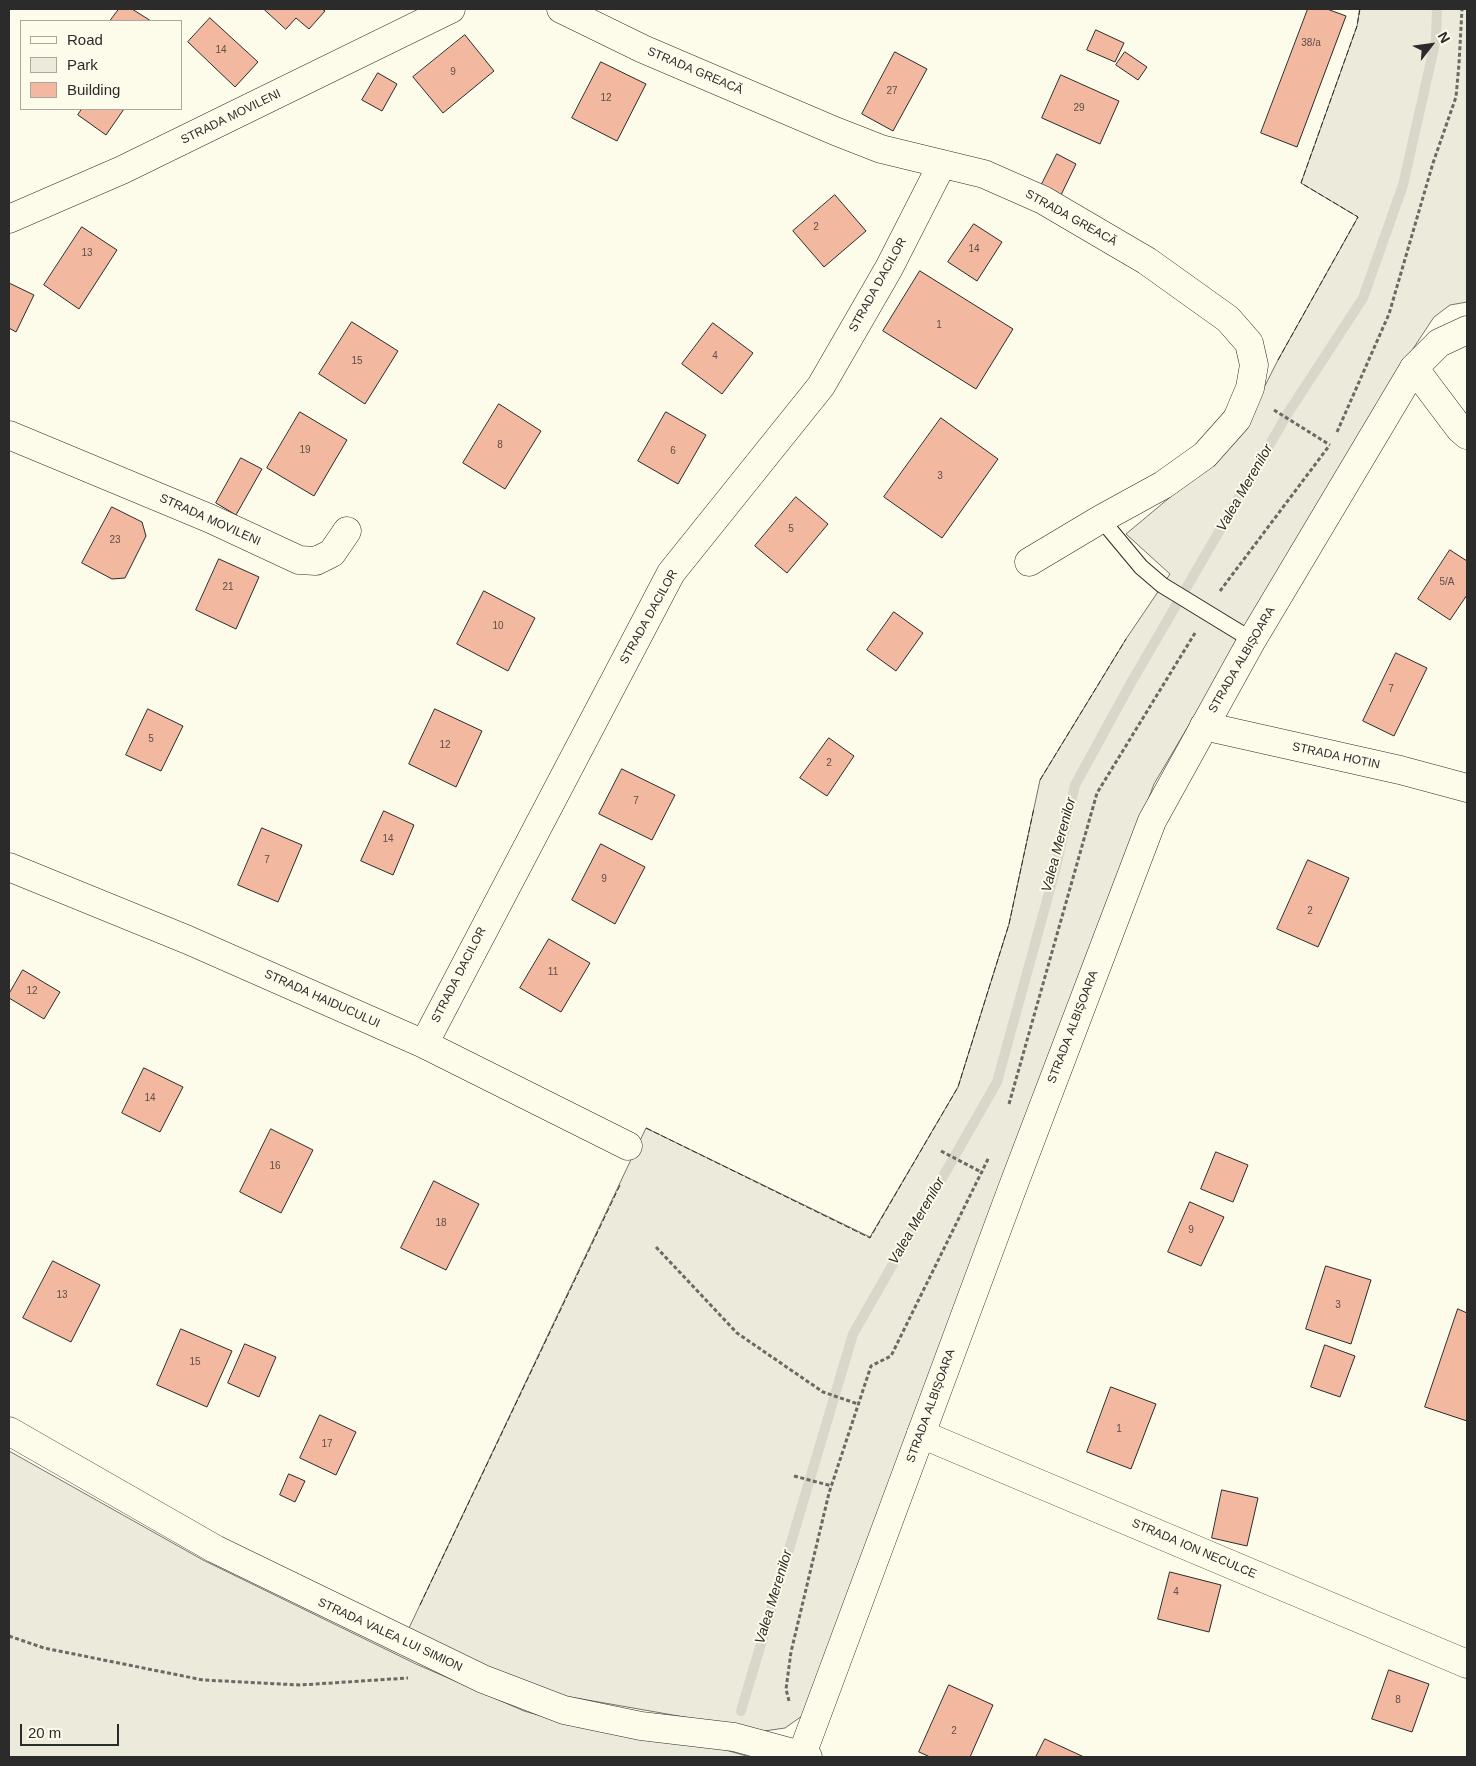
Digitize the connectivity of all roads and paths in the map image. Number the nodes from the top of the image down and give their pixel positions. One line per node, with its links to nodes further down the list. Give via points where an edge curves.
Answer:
1 (561, 9): 3 (street, STRADA GREACĂ, via 643,49 835,131 881,149)
2 (444, 10): 4 (street, STRADA MOVILENI, via 122,170)
3 (942, 164): 11 (street, STRADA GREACĂ, via 984,174 1051,204 1147,261 1228,319 1248,343 1254,365 1250,388 1237,419 1205,455 1163,486); 18 (street, STRADA DACILOR, via 889,268 822,386 671,573)
4 (9, 220)
5 (1467, 330): 6 (street, STRADA ALBIȘOARA, via 1440,343)
6 (1414, 368): 9 (street); 14 (street, STRADA ALBIȘOARA)
7 (1276, 411): 10 (path)
8 (9, 435): 12 (street, STRADA MOVILENI, via 299,560 316,560 332,553)
9 (1467, 435)
10 (1330, 445)
11 (1101, 519): 13 (street, STRADA GREACĂ); 14 (lane, via 1141,567 1162,585)
12 (347, 531)
13 (1028, 562)
14 (1252, 640): 15 (street, STRADA ALBIȘOARA)
15 (1204, 726): 16 (street, STRADA HOTIN); 25 (street, STRADA ALBIȘOARA, via 1152,821)
16 (1467, 788)
17 (9, 867): 18 (street, STRADA HAIDUCULUI, via 188,940)
18 (424, 1044): 19 (street, STRADA HAIDUCULUI)
19 (628, 1146)
20 (941, 1151): 21 (path)
21 (973, 1169)
22 (656, 1247): 23 (path, via 737,1333 823,1392)
23 (857, 1404)
24 (9, 1431): 31 (street, STRADA VALEA LUI SIMION, via 215,1550 483,1679 564,1710 641,1726 734,1737)
25 (921, 1434): 29 (street, STRADA ION NECULCE); 31 (street, STRADA ALBIȘOARA)
26 (794, 1476): 27 (path)
27 (830, 1486)
28 (9, 1636): 30 (path, via 44,1648 204,1680 300,1685)
29 (1467, 1664)
30 (417, 1677)
31 (804, 1757)

